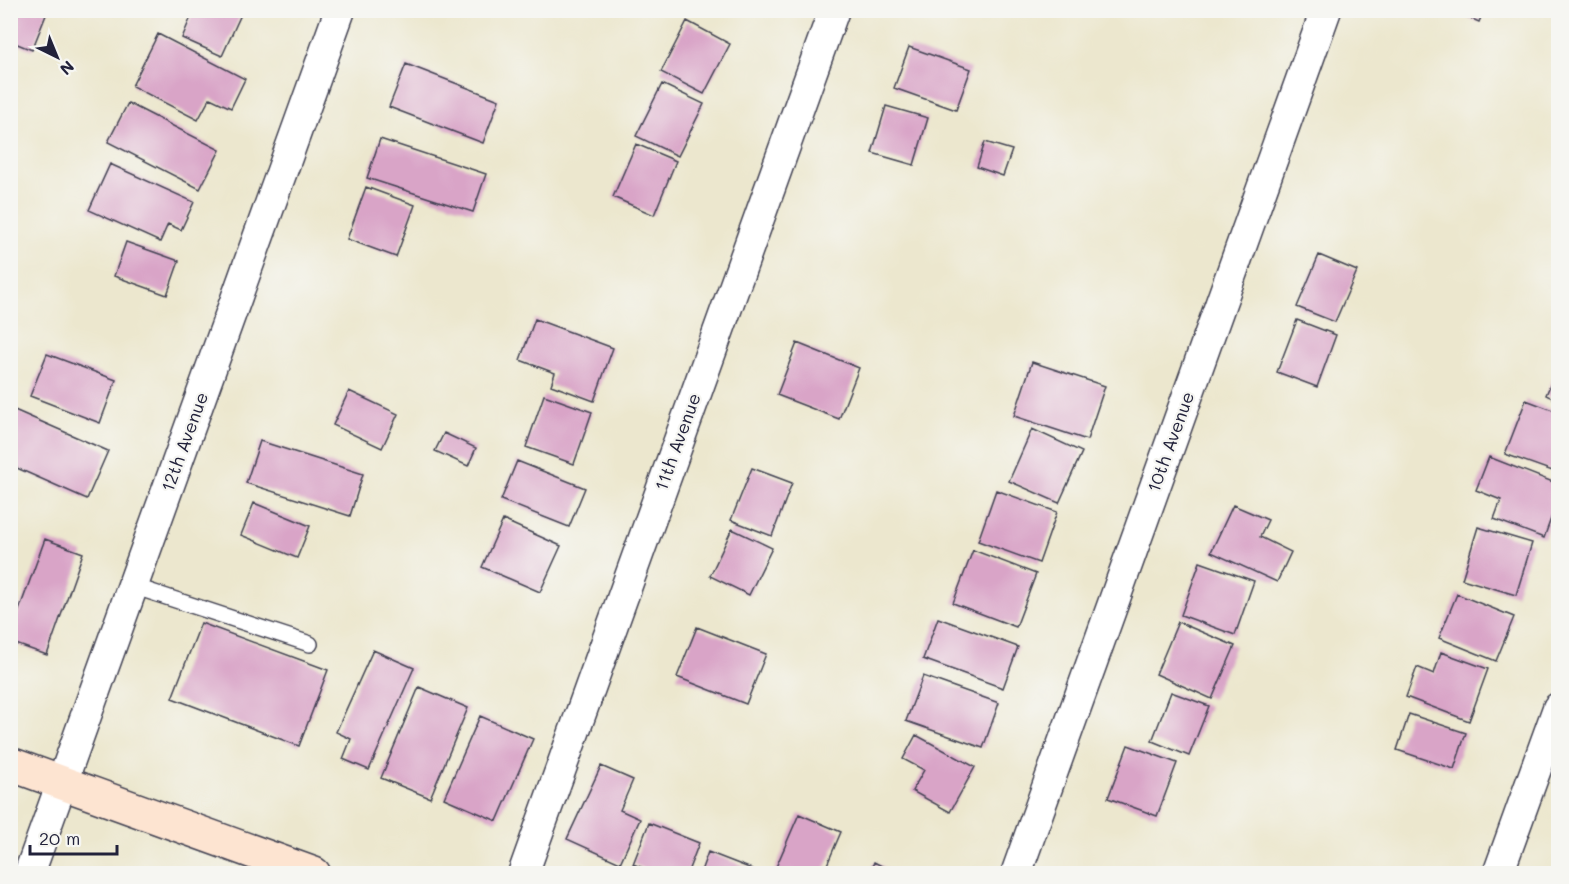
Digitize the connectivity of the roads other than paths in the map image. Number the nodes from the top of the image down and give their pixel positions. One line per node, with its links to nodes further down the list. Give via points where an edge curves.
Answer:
1 (340, 10): 4 (street, 12th Avenue)
2 (834, 10): 11 (street, 11th Avenue)
3 (1326, 10): 12 (street, 10th Avenue)
4 (133, 586): 5 (lane); 8 (street, 12th Avenue)
5 (309, 644)
6 (1558, 708): 13 (street)
7 (10, 764): 8 (main road)
8 (62, 782): 9 (street, 12th Avenue); 10 (main road)
9 (29, 873)
10 (314, 873)
11 (522, 873)
12 (1016, 873)
13 (1498, 873)

